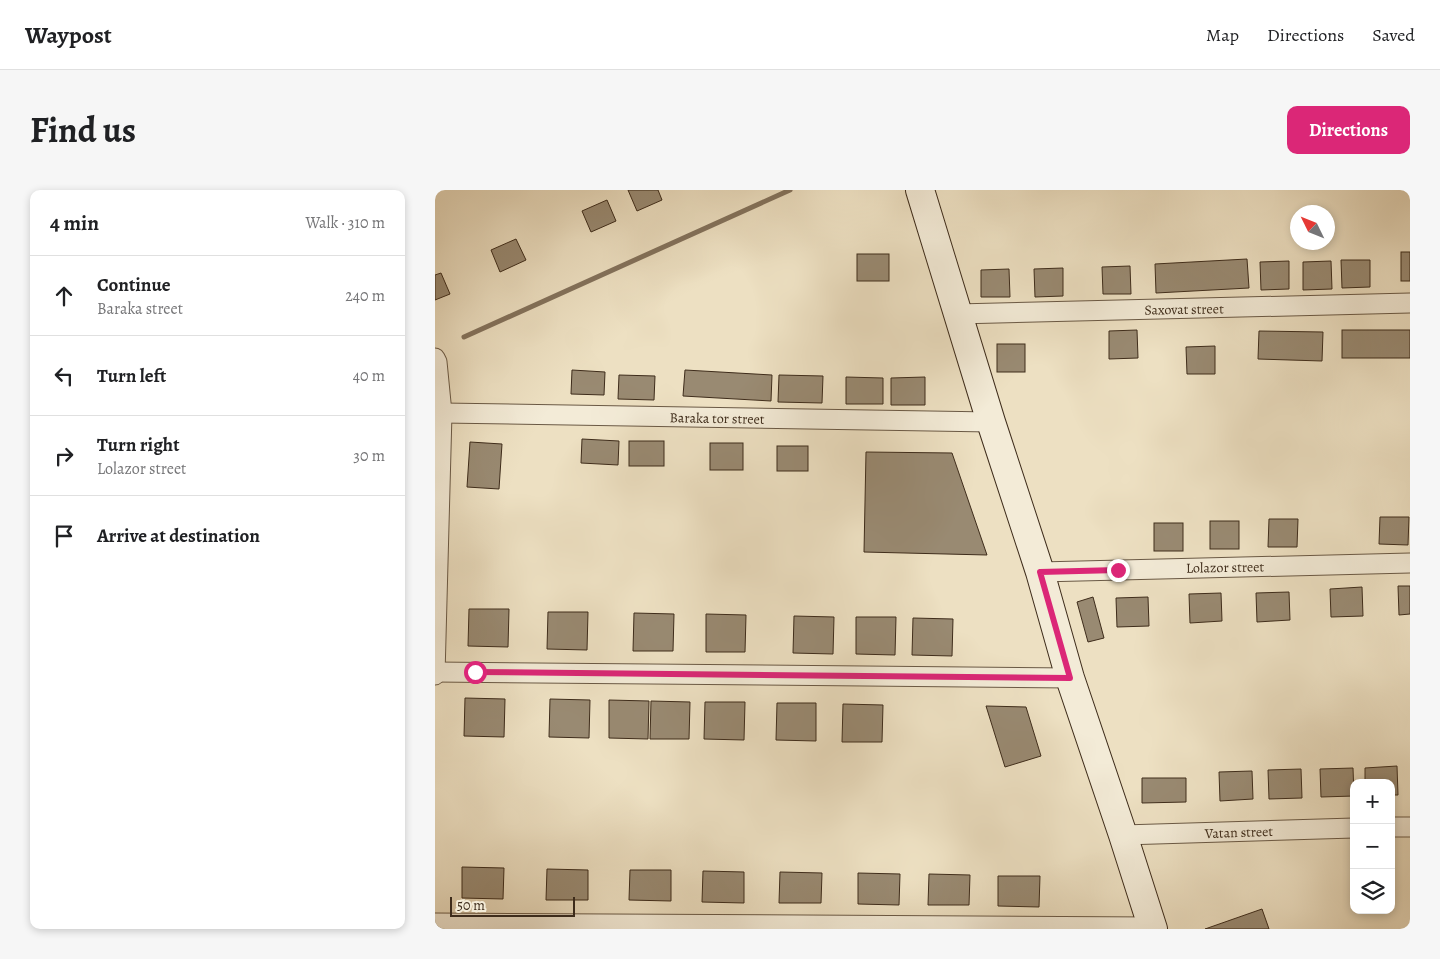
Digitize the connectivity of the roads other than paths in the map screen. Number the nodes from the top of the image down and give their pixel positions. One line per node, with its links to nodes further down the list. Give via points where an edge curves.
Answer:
1 (920, 190): 3 (street)
2 (1410, 303): 3 (street, Saxovat street)
3 (957, 314): 6 (street)
4 (435, 358): 5 (street)
5 (442, 413): 6 (street, Baraka tor street); 9 (street)
6 (991, 422): 8 (street)
7 (1410, 563): 8 (street, Lolazor street)
8 (1040, 572): 10 (street)
9 (435, 673): 10 (street)
10 (1070, 678): 14 (street)
11 (1395, 827): 12 (street)
12 (1410, 827)
13 (1350, 828): 14 (street, Vatan street)
14 (1123, 835): 16 (street)
15 (435, 922): 16 (street)
16 (1152, 928)

